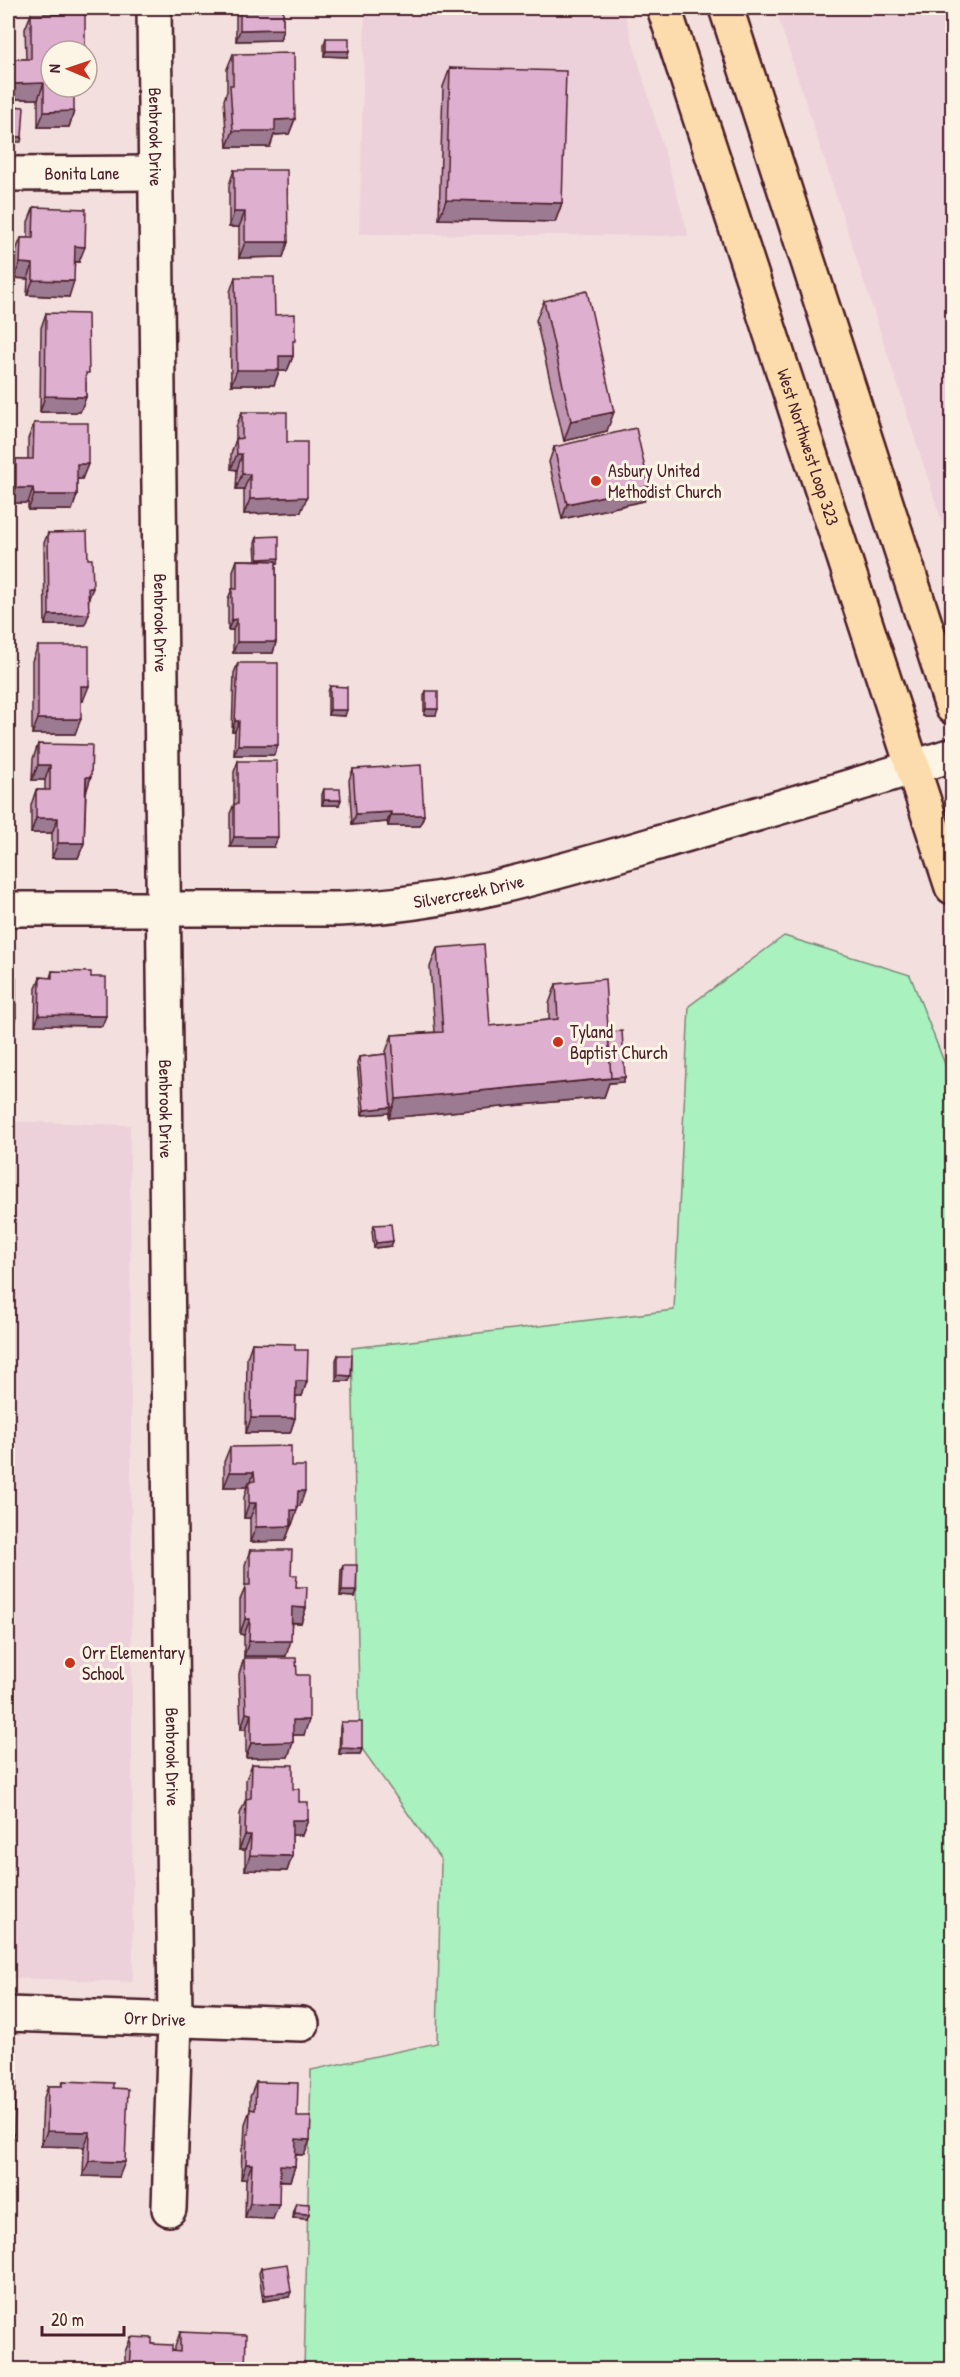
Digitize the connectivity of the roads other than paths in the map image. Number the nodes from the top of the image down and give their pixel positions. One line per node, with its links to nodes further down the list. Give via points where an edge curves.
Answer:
1 (154, 8): 4 (street, Benbrook Drive)
2 (664, 8): 8 (highway, West Northwest Loop 323)
3 (726, 8): 6 (highway)
4 (156, 173): 5 (street, Bonita Lane); 11 (street, Benbrook Drive)
5 (8, 174)
6 (952, 707)
7 (952, 755): 8 (street, Silvercreek Drive)
8 (915, 767): 9 (highway, West Northwest Loop 323); 11 (street, Silvercreek Drive, via 551,875 446,899 372,908)
9 (952, 887)
10 (8, 909): 11 (street, Silvercreek Drive)
11 (163, 909): 13 (street, Benbrook Drive)
12 (8, 2014): 13 (street, Orr Drive)
13 (175, 2020): 14 (street, Orr Drive); 15 (street, Benbrook Drive)
14 (302, 2024)
15 (169, 2210)

